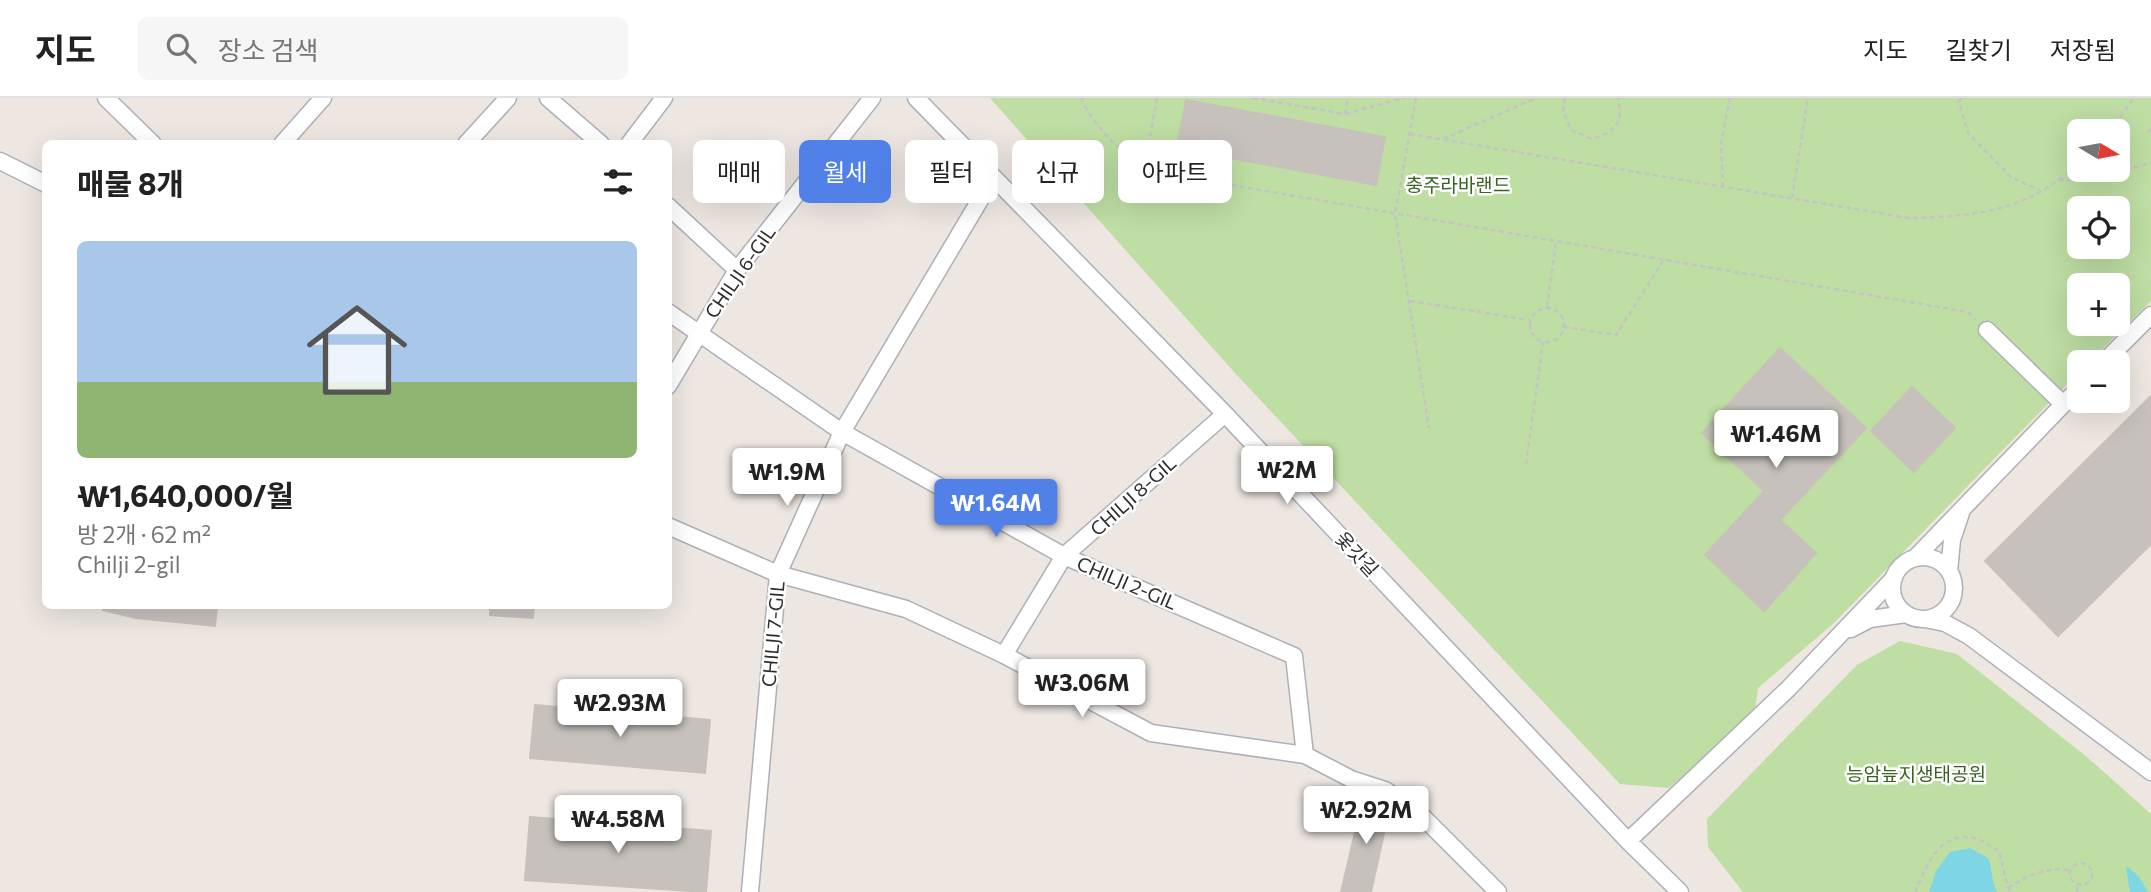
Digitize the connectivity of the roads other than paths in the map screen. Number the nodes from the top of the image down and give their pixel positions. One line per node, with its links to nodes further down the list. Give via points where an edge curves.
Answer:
1 (106, 98): 8 (street)
2 (323, 98): 9 (street)
3 (508, 98): 10 (street)
4 (548, 98): 11 (street)
5 (664, 98): 12 (street)
6 (872, 98): 19 (street, CHILJI 6-GIL)
7 (916, 98): 13 (street, 옻갓길)
8 (149, 140)
9 (286, 140)
10 (470, 140)
11 (596, 140)
12 (632, 140)
13 (956, 140)
14 (0, 161): 15 (street)
15 (42, 182)
16 (998, 183): 28 (street, 옻갓길)
17 (978, 203): 29 (street, CHILJI 7-GIL)
18 (672, 210): 19 (street)
19 (737, 270): 23 (street, CHILJI 6-GIL)
20 (2151, 314): 24 (street)
21 (672, 315): 23 (street, CHILJI 2-GIL)
22 (1987, 330): 27 (street)
23 (698, 333): 25 (street, CHILJI 6-GIL); 29 (street, CHILJI 2-GIL)
24 (2116, 350)
25 (672, 379)
26 (2067, 400): 27 (street)
27 (2063, 404): 30 (street)
28 (1225, 414): 32 (street, CHILJI 8-GIL); 45 (street, 옻갓길)
29 (842, 432): 32 (street, CHILJI 2-GIL); 35 (street, CHILJI 7-GIL)
30 (1966, 505): 33 (street); 34 (street, via 1955,527)
31 (672, 528): 35 (street)
32 (1064, 556): 42 (street, CHILJI 8-GIL); 43 (street, CHILJI 2-GIL, via 1294,656)
33 (1916, 557): 34 (street, via 1934,559); 36 (street, via 1902,565)
34 (1949, 571): 37 (street)
35 (778, 574): 42 (street, via 906,609); 46 (street, CHILJI 7-GIL)
36 (1894, 578): 38 (street, via 1893,595); 41 (street)
37 (1953, 595): 39 (street, via 1946,608); 40 (street, via 1965,624)
38 (1906, 614): 39 (street); 41 (street, via 1870,619)
39 (1925, 619): 40 (street, via 1959,630)
40 (1981, 645): 44 (street)
41 (1830, 646): 45 (street)
42 (1004, 656): 43 (street, via 1151,733)
43 (1305, 755): 47 (street, via 1351,779 1385,790 1417,811)
44 (2151, 772)
45 (1628, 841): 48 (street, 옻갓길)
46 (750, 892)
47 (1498, 892)
48 (1680, 892)

